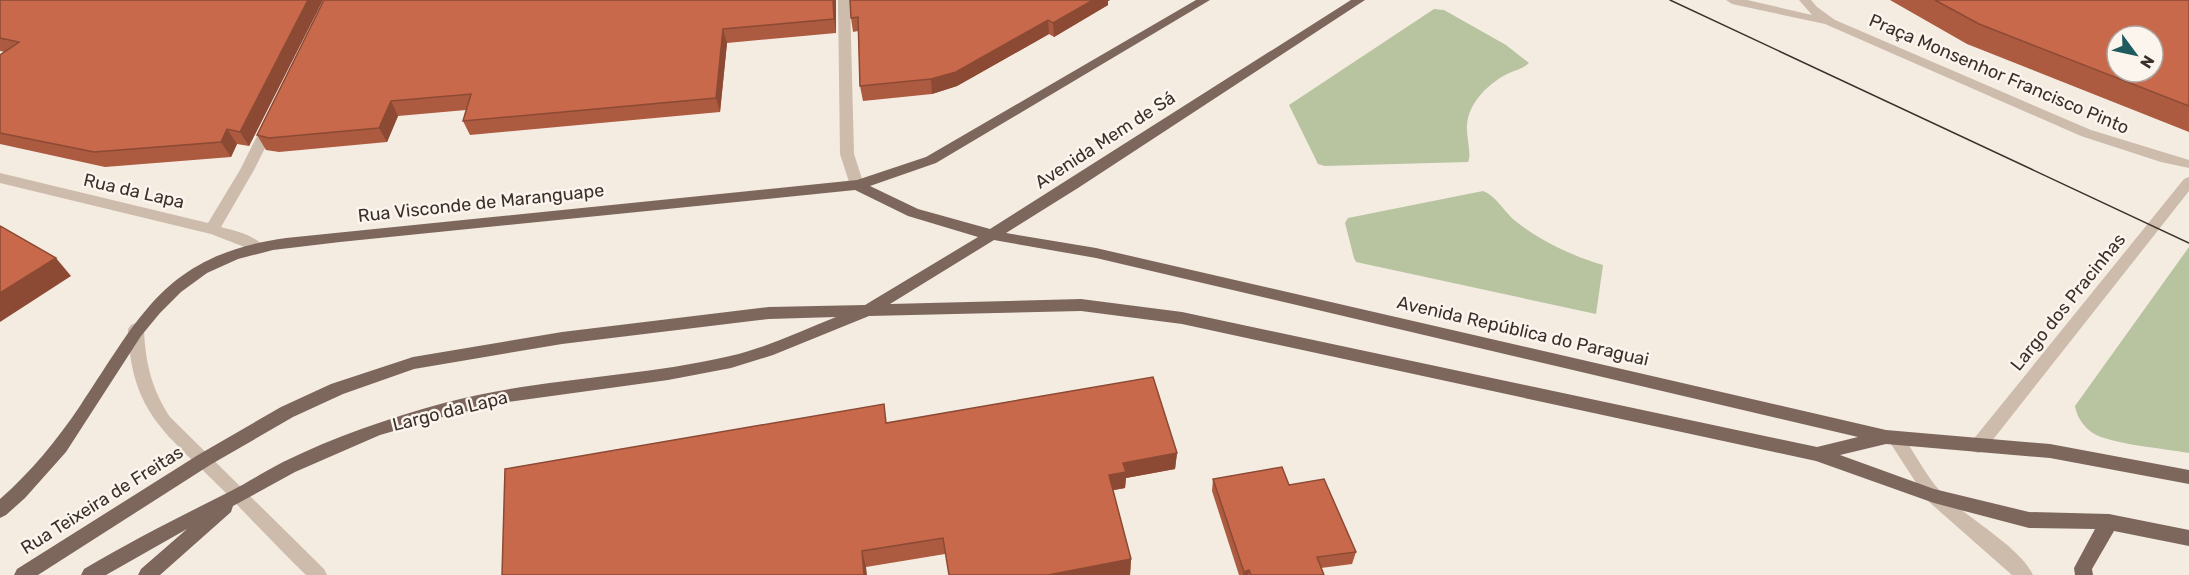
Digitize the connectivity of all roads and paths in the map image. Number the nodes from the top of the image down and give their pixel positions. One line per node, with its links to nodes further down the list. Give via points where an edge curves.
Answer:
1 (844, 0): 11 (street, via 847,154)
2 (1204, 0): 11 (main road, via 931,160)
3 (1359, 0): 13 (main road, Avenida Mem de Sá)
4 (1732, 0): 6 (street)
5 (1805, 0): 6 (street, Praça Monsenhor Francisco Pinto)
6 (1832, 23): 8 (street, Praça Monsenhor Francisco Pinto, via 2086,133)
7 (278, 106): 12 (street)
8 (2189, 164)
9 (0, 178): 12 (street, Rua da Lapa)
10 (2189, 182): 18 (street, Largo dos Pracinhas)
11 (857, 185): 13 (main road, Avenida República do Paraguai, via 885,202); 14 (main road, Rua Visconde de Maranguape)
12 (212, 229): 14 (street, Rua da Lapa)
13 (988, 236): 15 (main road, Avenida Mem de Sá); 17 (main road, Avenida República do Paraguai, via 1096,253)
14 (257, 247): 16 (main road, Rua Visconde de Maranguape, via 220,261 184,282)
15 (869, 310): 19 (main road, via 1081,305 1182,318); 20 (main road, via 768,313 562,338 413,363 337,389 287,412); 22 (main road, Largo da Lapa, via 767,351 720,364 508,396 407,420 334,447)
16 (136, 328): 20 (street, via 137,361 161,418); 24 (main road, via 69,436 23,490)
17 (1891, 438): 18 (main road, Avenida República do Paraguai); 19 (main road); 23 (street)
18 (1978, 446): 21 (main road, Avenida República do Paraguai, via 2050,451)
19 (1817, 454): 23 (main road)
20 (204, 460): 22 (street); 27 (main road, Rua Teixeira de Freitas)
21 (2189, 477)
22 (238, 495): 28 (main road); 29 (main road); 30 (street)
23 (1934, 496): 25 (main road, via 2029,520); 31 (street)
24 (0, 510)
25 (2109, 522): 26 (main road); 32 (main road, via 2083,568)
26 (2189, 538)
27 (22, 575)
28 (90, 575)
29 (147, 575)
30 (318, 575)
31 (2024, 575)
32 (2084, 575)

